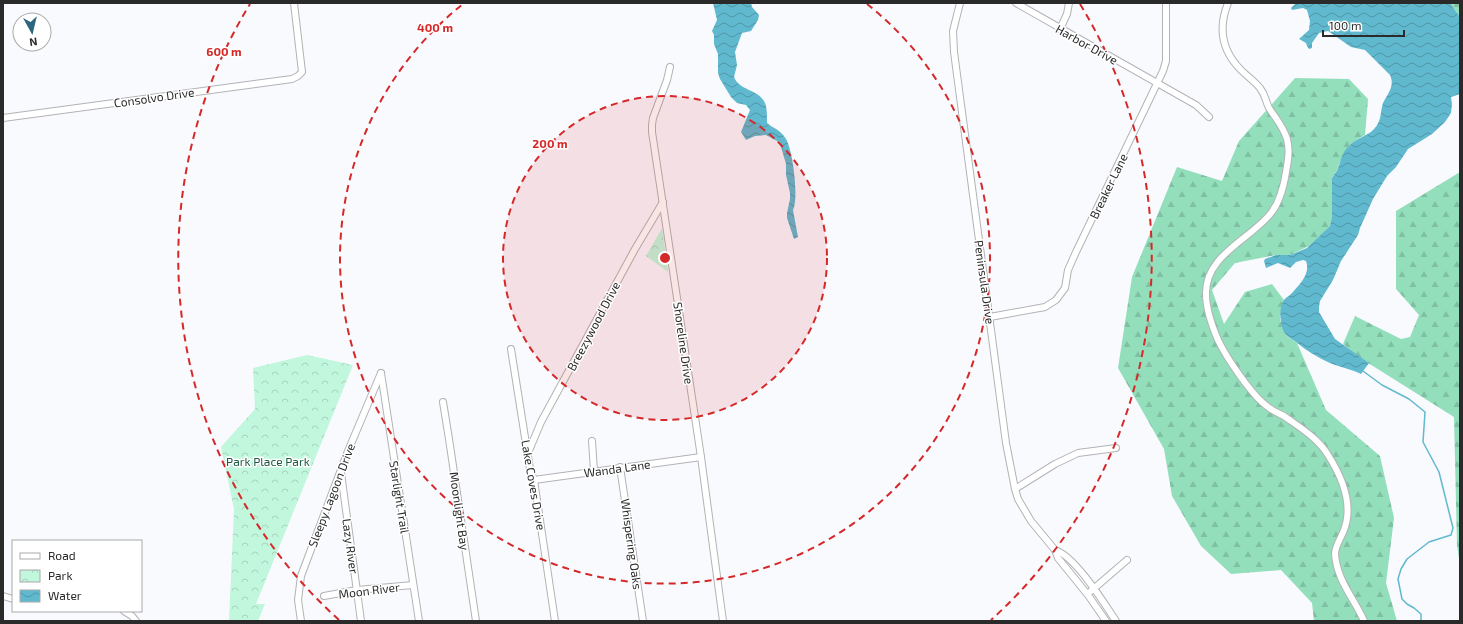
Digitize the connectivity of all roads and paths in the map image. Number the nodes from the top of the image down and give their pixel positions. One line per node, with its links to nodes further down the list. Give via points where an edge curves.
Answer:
1 (294, 3): 11 (street, Consolvo Drive, via 302,72 292,79)
2 (960, 3): 13 (street, Peninsula Drive, via 953,31 954,52)
3 (1016, 3): 7 (street, Harbor Drive)
4 (1069, 3): 7 (street)
5 (1166, 3): 9 (street, Breaker Lane, via 1166,60)
6 (1228, 3): 44 (street, via 1222,22 1225,45 1236,64 1266,97 1269,107 1280,122 1289,151 1284,180 1272,212 1226,253 1206,283 1208,309 1218,340 1255,397 1316,441 1328,455 1339,475 1348,502 1348,511 1335,557 1339,574)
7 (1060, 29): 9 (street, Harbor Drive)
8 (670, 68): 12 (street, Shoreline Drive, via 652,125)
9 (1158, 83): 10 (street, Harbor Drive, via 1196,105); 13 (street, Breaker Lane, via 1076,252 1068,270 1065,288 1060,295 1045,307)
10 (1210, 117)
11 (3, 118)
12 (663, 202): 19 (street, Breezywood Drive, via 541,422); 20 (street, Shoreline Drive)
13 (990, 317): 25 (street, Peninsula Drive, via 1006,443)
14 (511, 349): 19 (street, Lake Coves Drive)
15 (381, 373): 22 (street, Sleepy Lagoon Drive); 28 (street, Starlight Trail)
16 (443, 402): 38 (street, Moonlight Bay)
17 (592, 441): 23 (street)
18 (1116, 448): 25 (street, via 1078,453)
19 (528, 453): 24 (street, Lake Coves Drive)
20 (701, 457): 21 (street, Wanda Lane); 41 (street, Shoreline Drive)
21 (620, 467): 23 (street, Wanda Lane); 40 (street, Whispering Oaks)
22 (341, 471): 30 (street, Lazy River); 35 (street, Sleepy Lagoon Drive, via 300,576 298,600)
23 (594, 471): 24 (street, Wanda Lane)
24 (534, 480): 39 (street, Lake Coves Drive)
25 (1015, 489): 26 (street, Peninsula Drive, via 1031,521)
26 (1055, 550): 29 (street, Peninsula Drive, via 1069,557); 31 (street, Peninsula Drive, via 1058,558)
27 (1127, 560): 29 (street)
28 (413, 585): 30 (street, Moon River); 37 (street, Starlight Trail)
29 (1094, 588): 31 (street); 43 (street, Peninsula Drive)
30 (357, 590): 32 (street, Moon River); 36 (street, Lazy River)
31 (1088, 595): 42 (street, Peninsula Drive)
32 (324, 596)
33 (126, 612): 34 (street)
34 (136, 621)
35 (301, 621)
36 (361, 621)
37 (419, 621)
38 (476, 621)
39 (555, 621)
40 (643, 621)
41 (723, 621)
42 (1106, 621)
43 (1116, 621)
44 (1364, 621)

